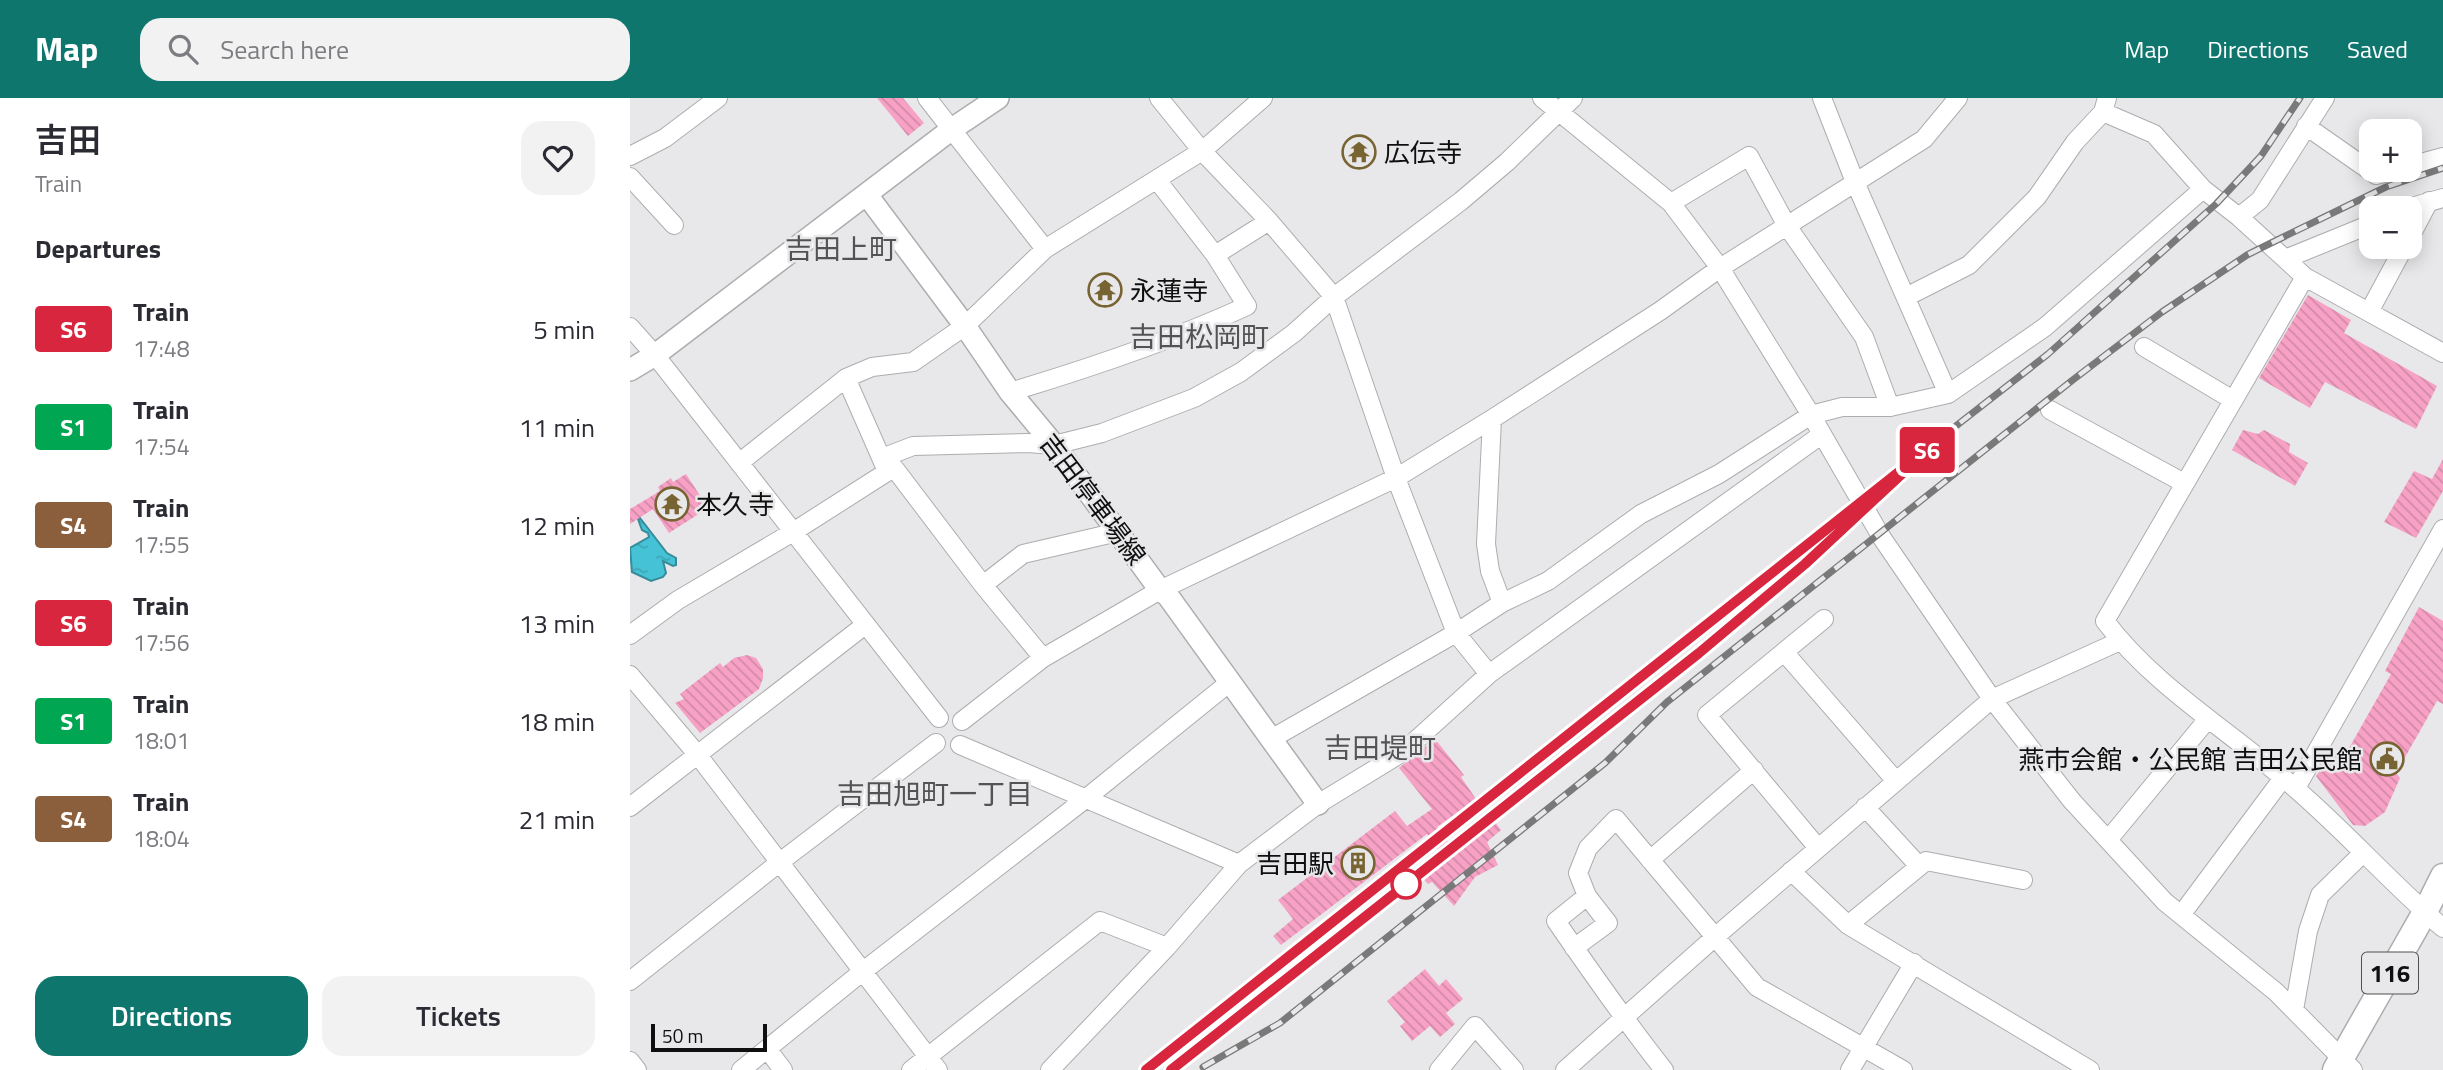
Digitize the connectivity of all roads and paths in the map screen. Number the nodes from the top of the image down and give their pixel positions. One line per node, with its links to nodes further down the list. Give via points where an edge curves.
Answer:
1 (718, 98): 16 (street, via 665,138)
2 (927, 98): 14 (street)
3 (998, 98): 14 (main road)
4 (1159, 98): 15 (street)
5 (1263, 98): 15 (street)
6 (1542, 98): 12 (street)
7 (1573, 98): 12 (street)
8 (1822, 98): 22 (street)
9 (1958, 98): 22 (street, via 1924,139)
10 (2325, 98): 13 (street)
11 (2105, 105): 23 (street, via 2154,134); 40 (street, via 2037,197 1969,265)
12 (1560, 111): 26 (street); 39 (street, via 1461,201)
13 (2306, 126): 19 (street); 27 (street, via 2260,200)
14 (952, 130): 24 (main road); 33 (street)
15 (1202, 151): 21 (street); 29 (street)
16 (630, 156)
17 (2443, 157): 18 (street)
18 (2422, 163)
19 (2359, 164)
20 (630, 177): 30 (street)
21 (1157, 180): 33 (street); 34 (street)
22 (1855, 182): 31 (street); 40 (street)
23 (2203, 189): 27 (street); 50 (street, via 2045,327)
24 (867, 195): 42 (main road, 吉田停車場線); 46 (main road)
25 (2436, 200): 28 (street)
26 (1671, 203): 31 (street, via 1749,156); 37 (street)
27 (2239, 217): 35 (street)
28 (2422, 220)
29 (1269, 221): 34 (street); 39 (street)
30 (674, 225)
31 (1787, 226): 37 (street); 52 (street, via 1864,337)
32 (2359, 229): 35 (street)
33 (1045, 249): 42 (street)
34 (1215, 255): 49 (street, via 1247,306 1083,370)
35 (2285, 259): 38 (street)
36 (2398, 259): 41 (street)
37 (1720, 268): 54 (street); 55 (street)
38 (2305, 277): 41 (street); 51 (street)
39 (1334, 297): 57 (street, via 1241,372 1194,398 1102,433); 60 (street)
40 (1906, 297): 50 (street)
41 (2369, 313): 45 (street)
42 (965, 326): 48 (street, via 913,362 872,367); 49 (main road, 吉田停車場線)
43 (630, 327): 46 (street)
44 (2144, 347): 51 (street)
45 (2443, 353)
46 (655, 355): 47 (main road); 58 (street)
47 (630, 370)
48 (846, 378): 58 (street); 59 (street)
49 (1010, 392): 57 (main road, 吉田停車場線)
50 (1948, 394): 52 (street)
51 (2233, 400): 61 (street)
52 (1890, 407): 54 (street, via 1842,407)
53 (2050, 410): 61 (street)
54 (1811, 415): 56 (street); 67 (street, via 1719,474 1641,514 1548,581)
55 (1492, 419): 60 (street); 67 (street, via 1486,544)
56 (1821, 435): 75 (street); 78 (street, via 1882,538)
57 (1054, 445): 59 (street, via 913,446); 64 (main road, 吉田停車場線)
58 (739, 463): 63 (street)
59 (884, 465): 63 (street); 65 (street, via 895,469)
60 (1396, 478): 66 (street); 70 (street)
61 (2184, 483): 72 (street, via 2105,621)
62 (2443, 529): 88 (street)
63 (793, 532): 69 (street); 71 (street, via 678,600)
64 (1118, 532): 65 (street, via 1023,554); 66 (main road, 吉田停車場線)
65 (983, 585): 74 (street)
66 (1160, 590): 74 (street); 77 (main road, 吉田停車場線)
67 (1502, 603): 70 (street)
68 (1824, 619): 73 (street)
69 (866, 625): 79 (street); 85 (street)
70 (1456, 633): 75 (street); 82 (street)
71 (630, 635)
72 (2120, 641): 78 (street); 80 (street)
73 (1784, 652): 86 (street, via 1707,715); 87 (street)
74 (1043, 659): 81 (street)
75 (1489, 674): 90 (street, via 1403,752)
76 (630, 675): 85 (street)
77 (1230, 682): 82 (main road, 吉田停車場線); 89 (street)
78 (1992, 699): 87 (street); 93 (street)
79 (939, 718): 81 (street, via 949,715); 83 (street, via 932,727)
80 (2207, 720): 88 (street); 93 (street)
81 (962, 721): 84 (street, via 966,733)
82 (1271, 739): 90 (main road, 吉田停車場線)
83 (936, 743): 84 (street, via 946,749); 97 (street)
84 (960, 745): 89 (street)
85 (697, 754): 91 (street); 97 (street)
86 (1754, 770): 94 (street); 96 (street)
87 (1896, 781): 92 (street)
88 (2289, 783): 95 (street); 104 (street)
89 (1084, 800): 98 (street); 111 (street)
90 (1318, 804): 98 (street)
91 (630, 807)
92 (1865, 807): 94 (street); 99 (street)
93 (2108, 840): 104 (street)
94 (1818, 848): 100 (street)
95 (2363, 853): 105 (street); 113 (street, via 2320,895 2308,931)
96 (1650, 859): 103 (street, via 1616,819 1588,848 1578,873); 107 (street)
97 (780, 862): 111 (street); 112 (street)
98 (1239, 864): 108 (street)
99 (1919, 866): 102 (street, via 1926,861); 106 (street)
100 (1791, 871): 106 (street); 107 (street)
101 (2443, 876): 105 (highway, 116)
102 (2023, 880)
103 (1587, 896): 109 (street, via 1556,921); 109 (street, via 1608,923)
104 (2181, 915): 113 (street)
105 (2434, 920): 120 (highway, 116)
106 (1848, 925): 110 (street)
107 (1715, 937): 114 (street); 115 (street, via 1757,987)
108 (1167, 947): 118 (street, via 1100,921); 125 (street)
109 (1574, 948): 114 (street)
110 (1914, 963): 115 (street); 119 (street)
111 (862, 972): 116 (street); 118 (street)
112 (630, 981)
113 (2294, 1010): 120 (street)
114 (1622, 1018): 128 (street); 129 (street)
115 (1864, 1047): 130 (street); 131 (street)
116 (768, 1050): 122 (street); 123 (street)
117 (630, 1061): 121 (street)
118 (933, 1063): 124 (street)
119 (2071, 1065): 132 (street)
120 (2343, 1066)
121 (637, 1070)
122 (741, 1070)
123 (783, 1070)
124 (911, 1070)
125 (1050, 1070)
126 (1440, 1070): 127 (street, via 1475,1026)
127 (1514, 1070)
128 (1565, 1070)
129 (1664, 1070)
130 (1850, 1070)
131 (1903, 1070)
132 (2090, 1070)

